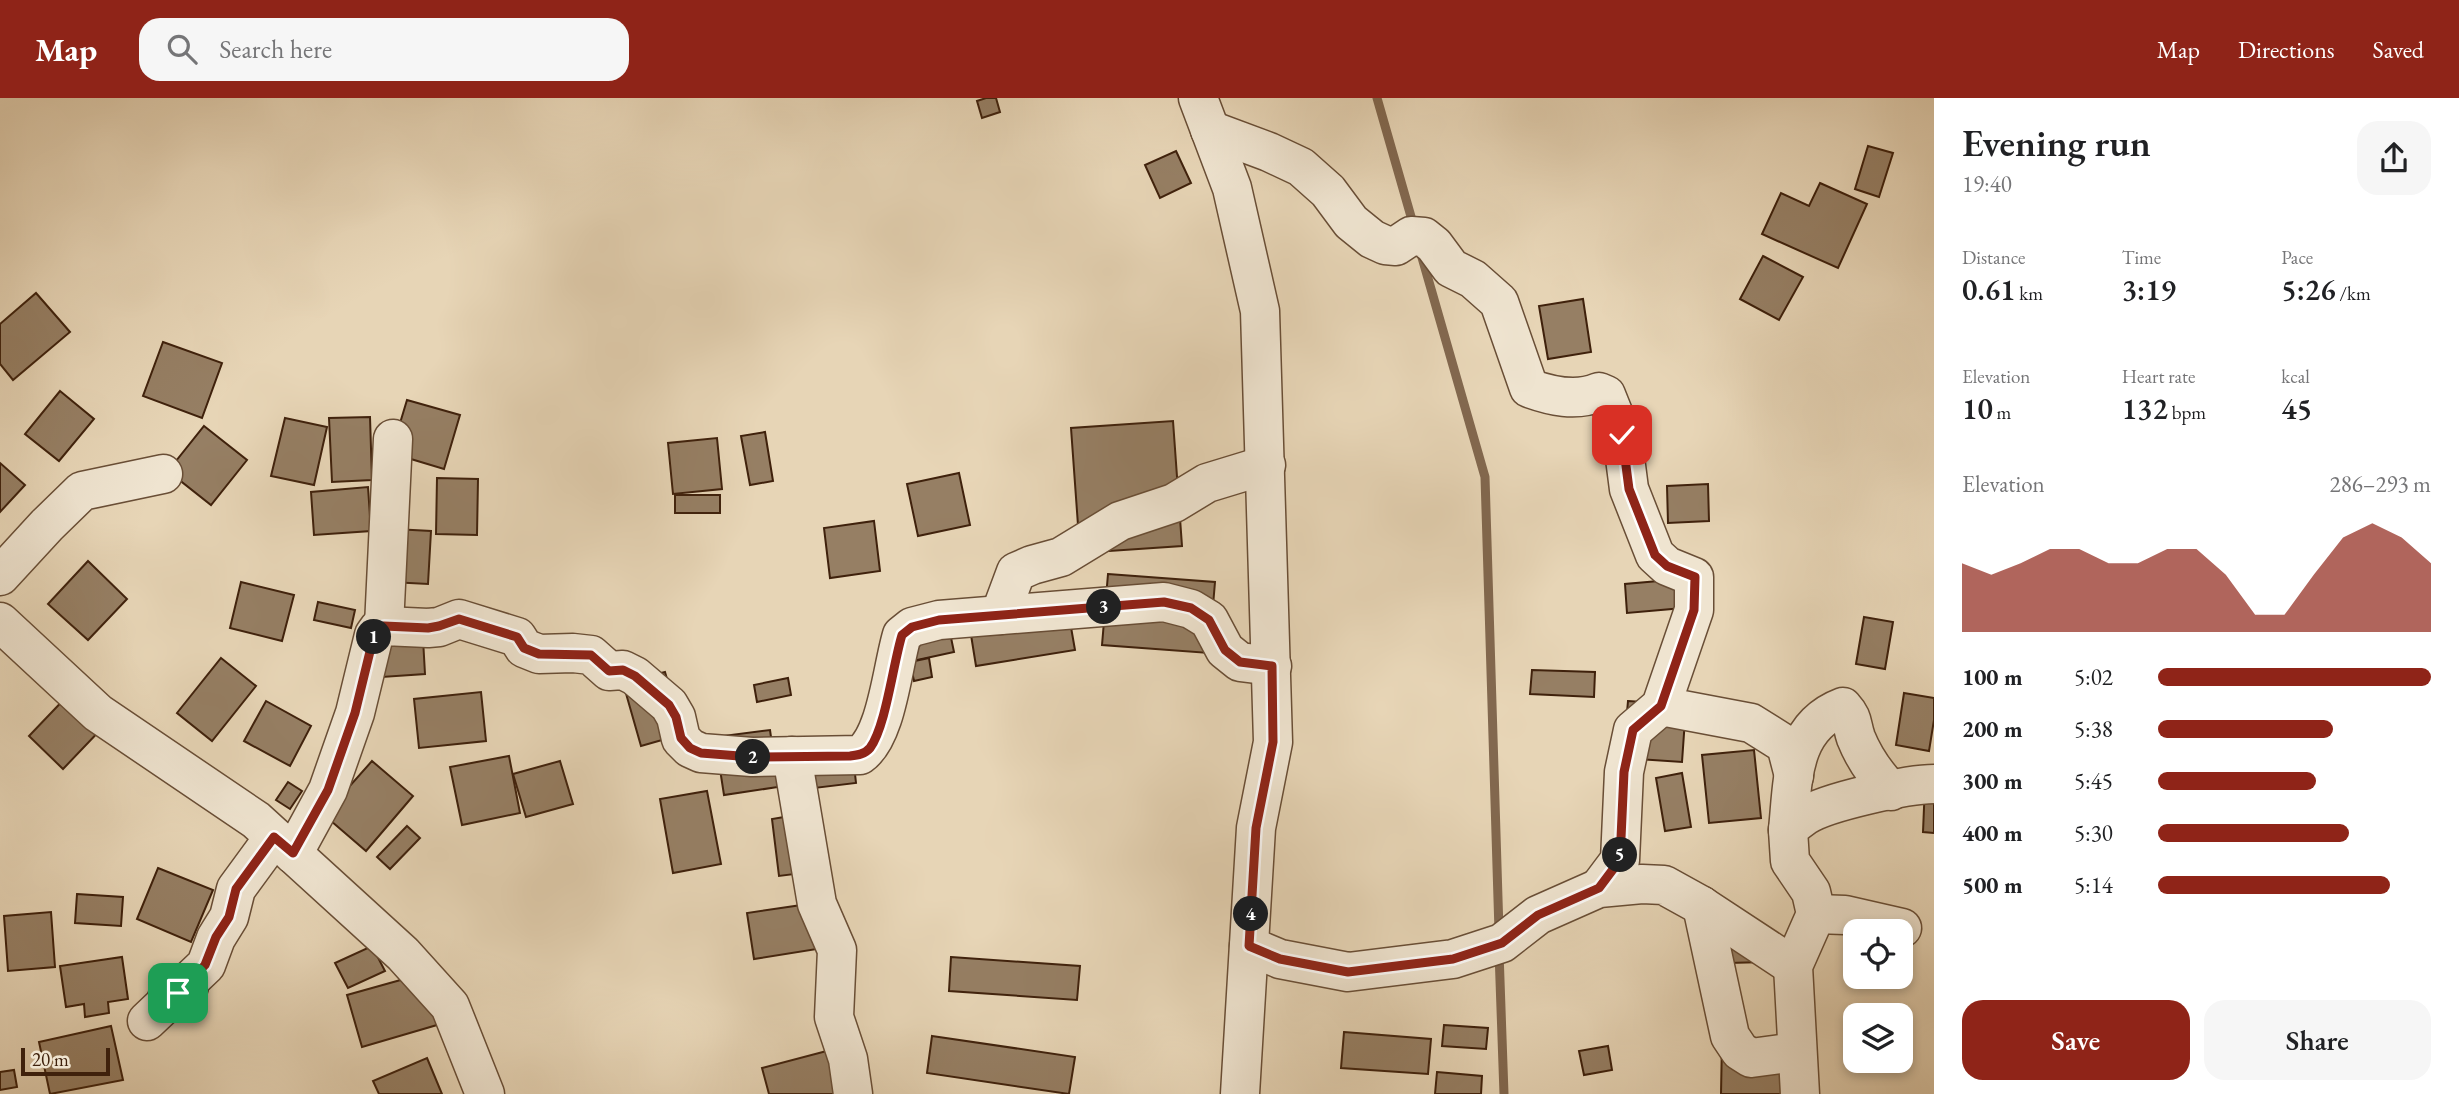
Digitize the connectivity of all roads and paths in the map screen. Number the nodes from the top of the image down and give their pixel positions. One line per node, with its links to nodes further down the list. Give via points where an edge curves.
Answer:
1 (1204, 114): 3 (street, via 1232,188 1260,311); 10 (street, via 1301,167 1371,239 1396,246 1411,236 1424,237 1434,245 1451,268 1473,279 1499,302 1529,388 1549,395 1606,395 1622,435 1629,489 1655,555 1667,566 1695,577 1694,610)
2 (393, 439): 8 (street)
3 (1266, 465): 6 (street, via 1207,483 1174,503 1120,521 1061,557 1016,572); 9 (street)
4 (163, 474): 5 (street, via 82,491)
5 (0, 576)
6 (1000, 615): 9 (street, via 1164,602 1191,608 1209,620 1225,650 1240,662); 11 (street, via 912,627 902,635 879,728 869,748 860,755)
7 (0, 622): 16 (street, via 98,713 256,820)
8 (384, 626): 11 (street, via 428,628 459,619 517,637 524,648 539,654 591,655 609,671 623,670 635,676 669,705 681,738 690,748 752,757); 16 (street, via 374,635 355,713 328,790)
9 (1272, 666): 21 (street, via 1273,742 1256,828)
10 (1661, 706): 12 (street, via 1751,723 1786,745); 17 (street, via 1633,730 1624,772 1620,860)
11 (792, 756): 26 (street, via 817,904 837,950 834,1017 848,1059)
12 (1794, 776): 14 (street, via 1796,755 1810,732 1825,714 1843,707 1873,771); 15 (street)
13 (1934, 784): 14 (street)
14 (1891, 791): 15 (street, via 1842,801 1806,815)
15 (1788, 830): 19 (street, via 1790,861 1811,892)
16 (284, 845): 23 (street, via 236,889 229,917 205,965); 25 (street, via 403,954 450,1006)
17 (1599, 888): 18 (street, via 1664,885); 21 (street, via 1538,915 1502,943 1453,959 1348,972 1280,959)
18 (1702, 906): 22 (street); 24 (street, via 1730,1036 1751,1058)
19 (1816, 914): 20 (street); 22 (street)
20 (1863, 919)
21 (1249, 946): 27 (street)
22 (1793, 966): 24 (street)
23 (147, 1021)
24 (1796, 1052): 28 (street)
25 (485, 1094)
26 (853, 1094)
27 (1240, 1094)
28 (1800, 1094)

